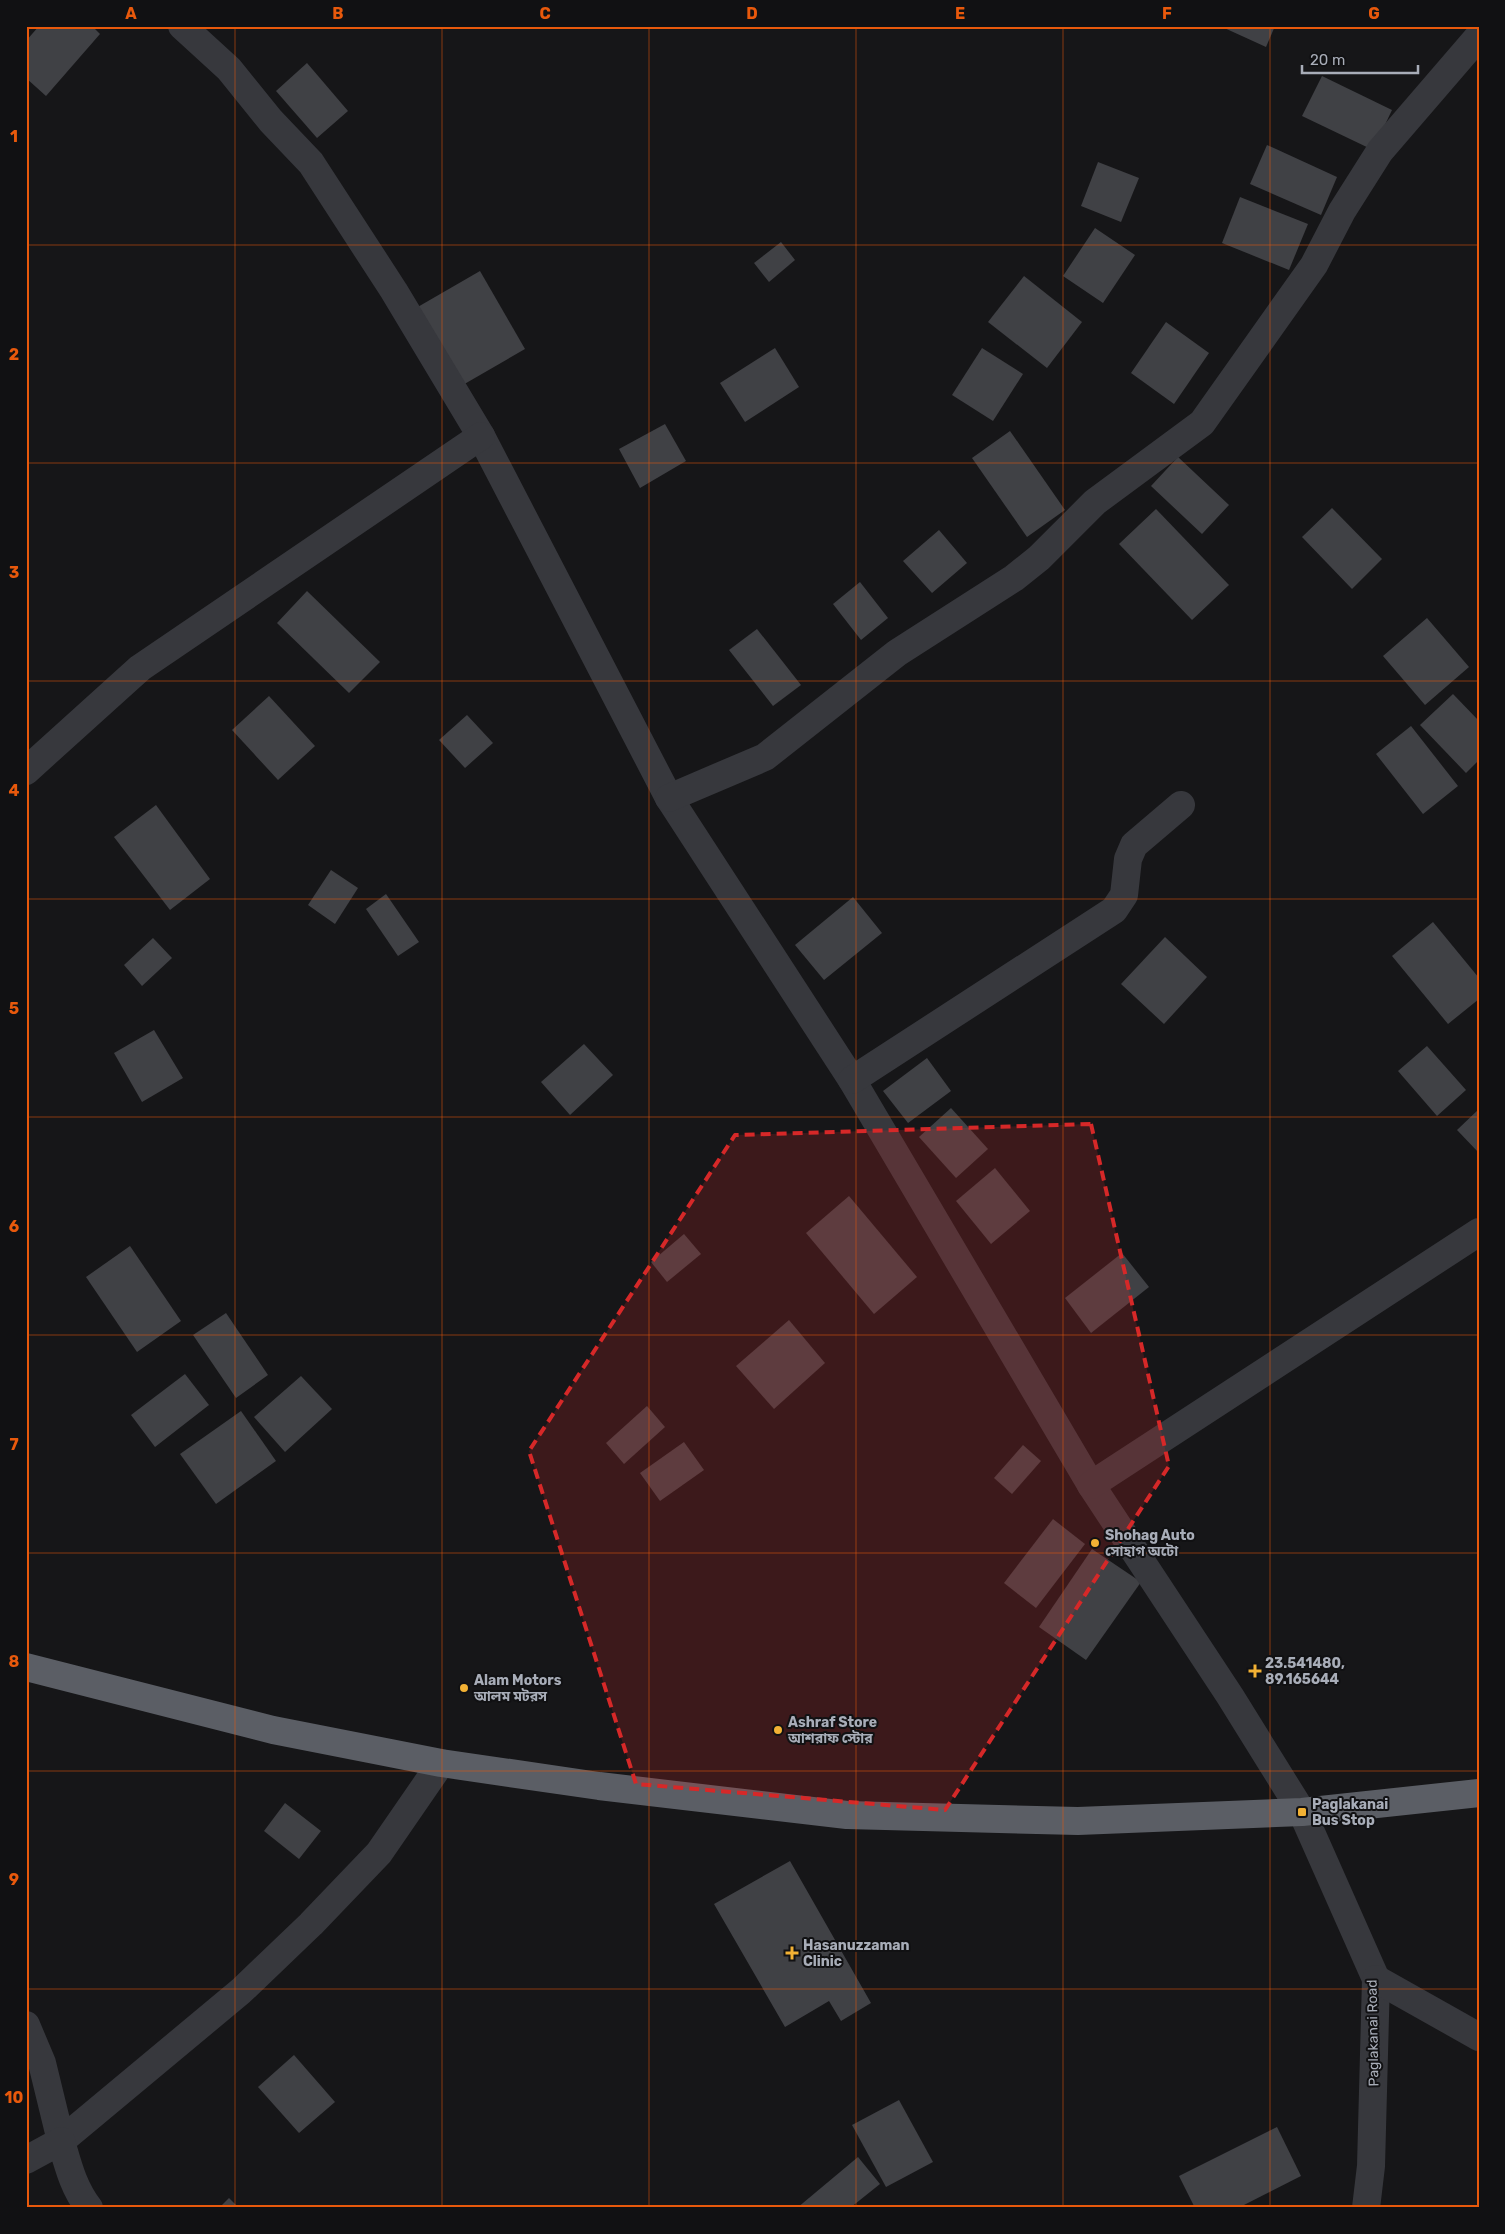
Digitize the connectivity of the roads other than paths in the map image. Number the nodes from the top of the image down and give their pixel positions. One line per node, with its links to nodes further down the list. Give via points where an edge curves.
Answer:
1 (182, 26): 3 (street, Paglakanai Road, via 229,69 271,121 311,163 394,290)
2 (1479, 36): 5 (street, via 1380,151 1314,265 1202,423 1095,502 1039,558 1014,578 897,653 765,756)
3 (481, 436): 4 (street, via 140,668); 5 (street, Paglakanai Road)
4 (26, 771)
5 (669, 798): 7 (street, Paglakanai Road)
6 (1181, 805): 7 (street, via 1134,846 1128,859 1124,894 1114,910)
7 (852, 1080): 9 (street, Paglakanai Road)
8 (1479, 1232): 9 (street)
9 (1091, 1485): 13 (street, Paglakanai Road)
10 (26, 1667): 11 (highway, via 273,1730)
11 (441, 1763): 13 (highway, via 599,1786 847,1815 1078,1821); 17 (street, via 379,1853 311,1924 240,1991)
12 (1479, 1793): 13 (highway)
13 (1302, 1812): 14 (street, Paglakanai Road)
14 (1376, 1979): 16 (street); 20 (street, Paglakanai Road, via 1372,2148)
15 (26, 2025): 17 (street, via 42,2063)
16 (1479, 2037)
17 (61, 2140): 18 (street); 19 (street, via 77,2192)
18 (26, 2160)
19 (89, 2208)
20 (1366, 2208)

